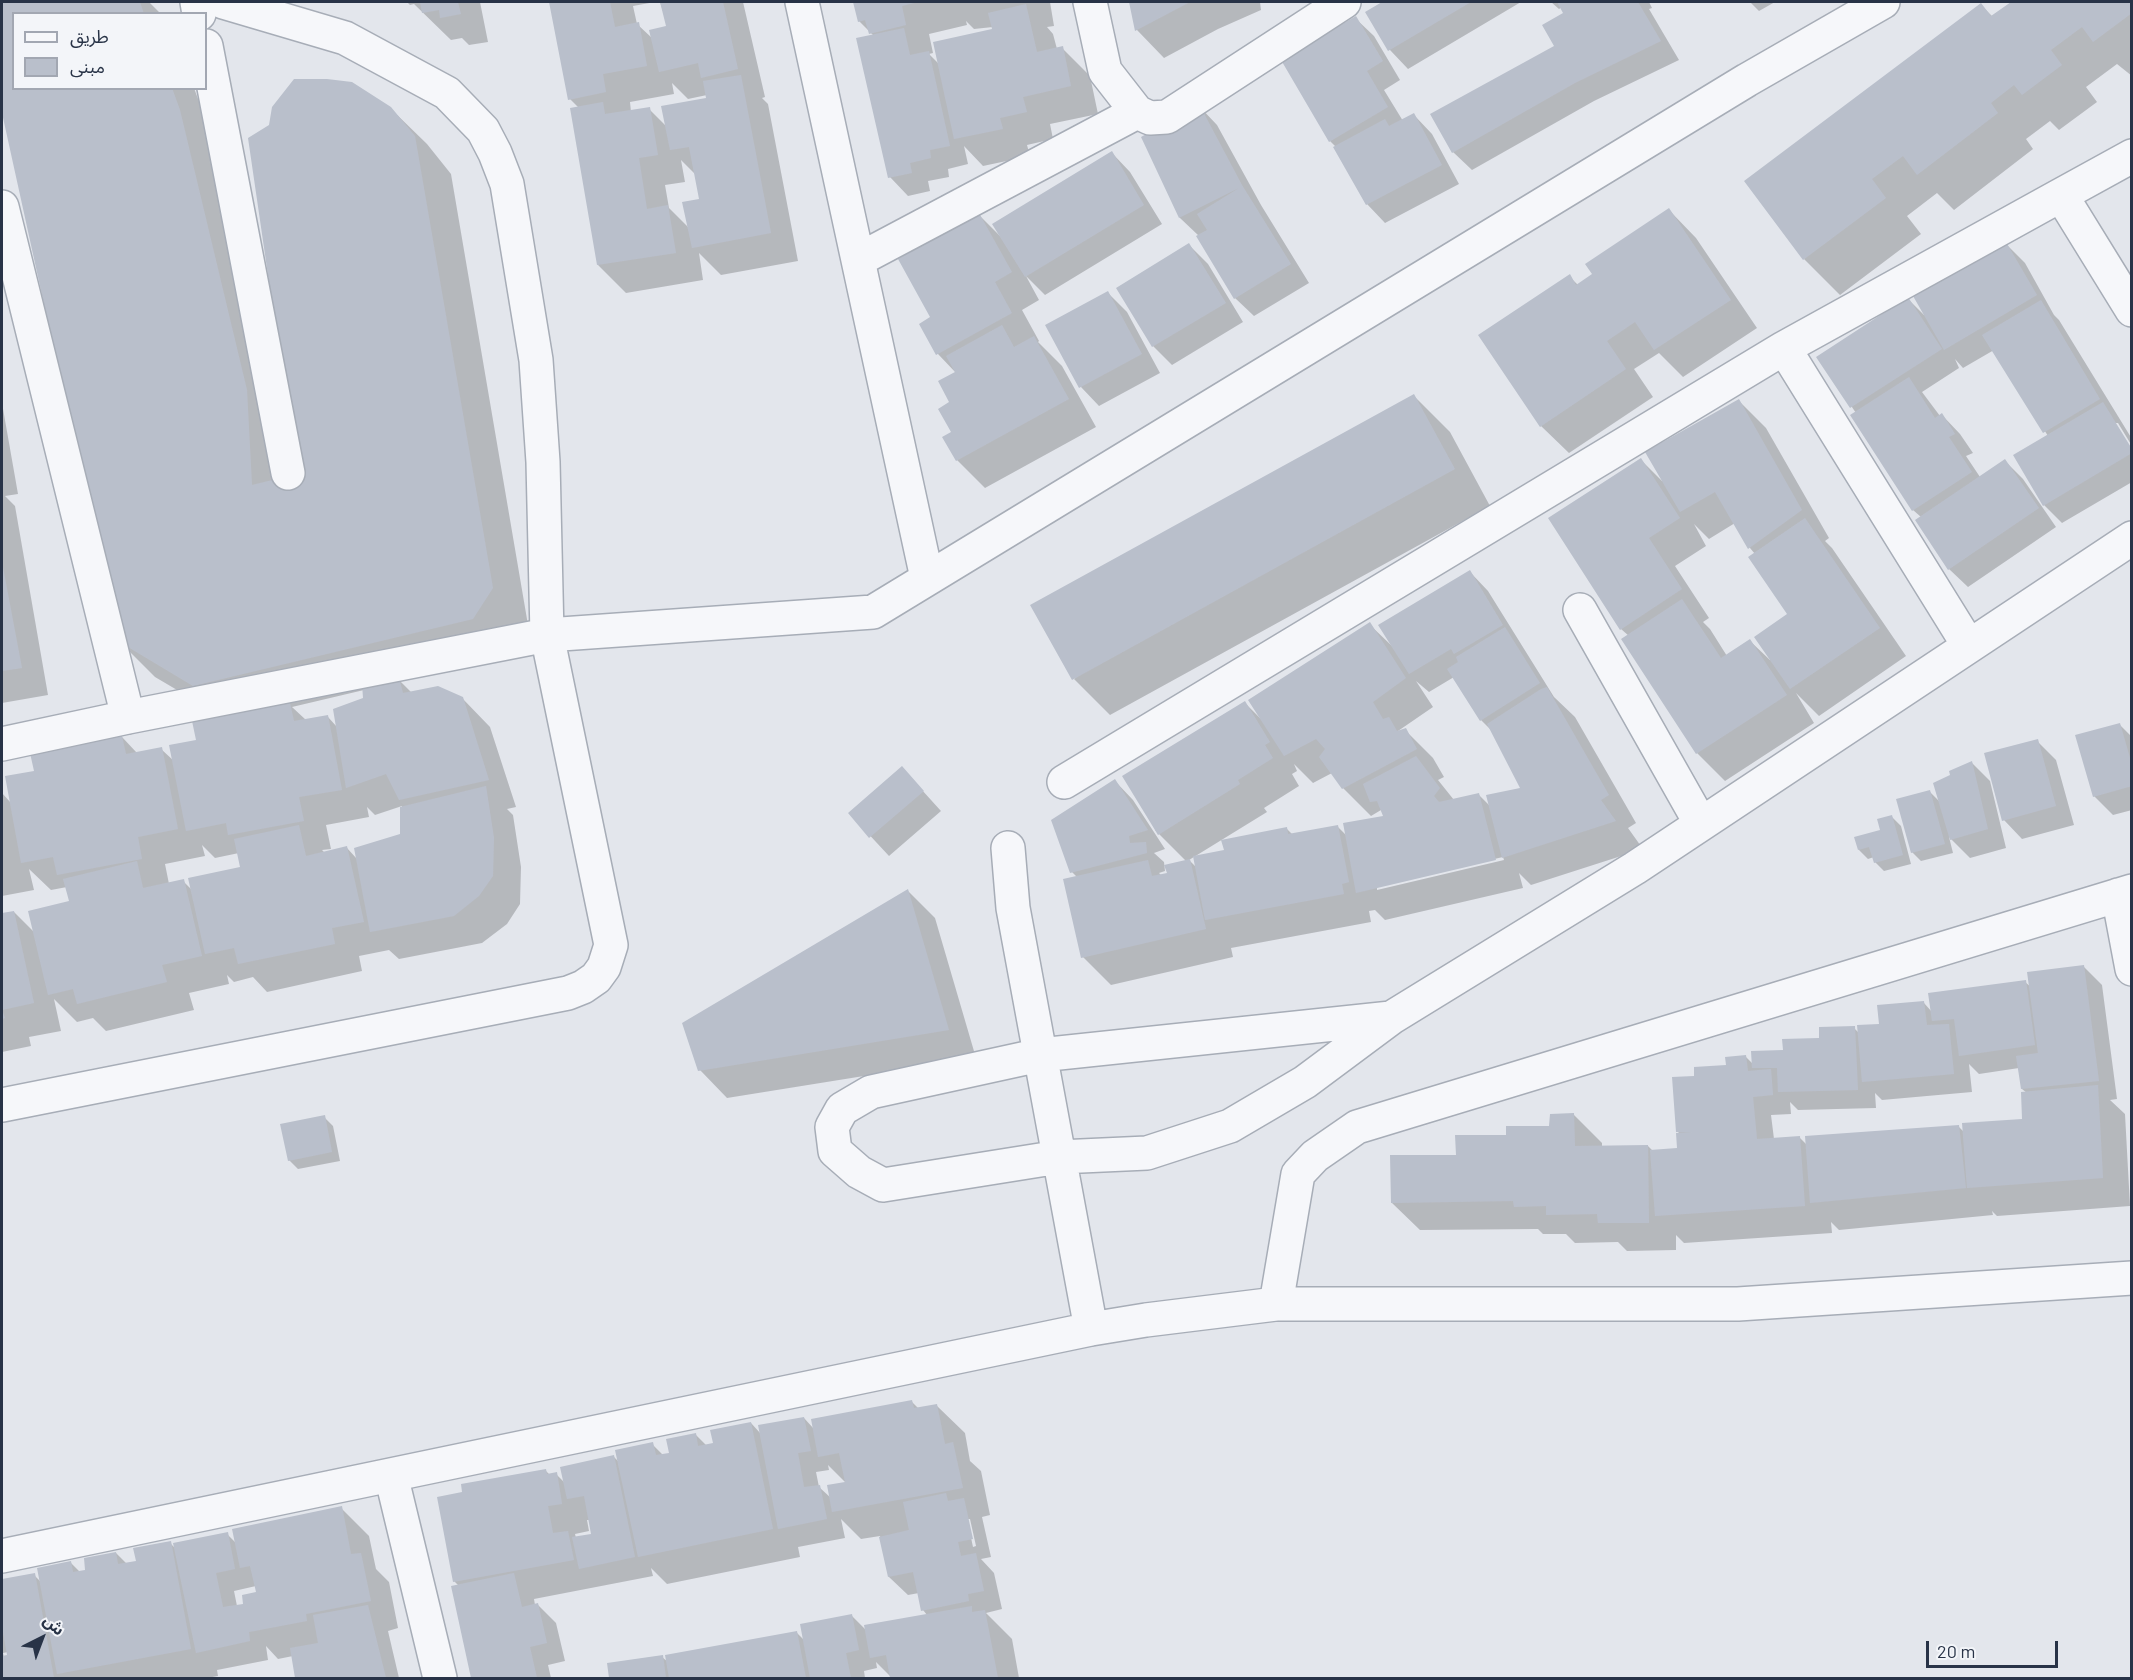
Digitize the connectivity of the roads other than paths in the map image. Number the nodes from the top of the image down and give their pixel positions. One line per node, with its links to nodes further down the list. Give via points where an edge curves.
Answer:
1 (223, 2): 18 (street, via 345,38 447,93 483,130 495,153 507,184 536,360)
2 (802, 2): 11 (street)
3 (1090, 2): 7 (street, via 1105,71)
4 (1344, 2): 7 (street, via 1167,117 1150,118)
5 (1883, 2): 16 (street, via 1747,80)
6 (207, 51): 14 (street)
7 (1137, 112): 11 (street)
8 (2132, 156): 9 (street)
9 (2061, 195): 12 (street); 13 (street)
10 (2, 207): 20 (street)
11 (858, 260): 16 (street)
12 (2132, 310)
13 (1784, 348): 19 (street); 22 (street)
14 (288, 473)
15 (2132, 538): 19 (street)
16 (927, 578): 18 (street, via 873,612)
17 (1581, 610): 23 (street)
18 (547, 635): 20 (street); 29 (street, via 611,945 596,978 568,993)
19 (1969, 646): 23 (street)
20 (128, 717): 21 (street)
21 (2, 744)
22 (1064, 782)
23 (1701, 824): 27 (street)
24 (1008, 848): 28 (street, via 1012,908)
25 (2125, 893): 26 (street); 32 (street, via 1357,1127 1315,1156 1298,1174)
26 (2132, 969)
27 (1391, 1018): 28 (street); 30 (street, via 1305,1082 1230,1126 1147,1153)
28 (1040, 1055): 30 (street); 30 (street, via 871,1092 842,1109 832,1127 835,1151 859,1172 883,1185)
29 (2, 1105)
30 (1059, 1157): 33 (street)
31 (2132, 1278): 32 (street, via 1738,1304)
32 (1276, 1304): 33 (street)
33 (1091, 1329): 34 (street)
34 (391, 1476): 35 (street); 36 (street)
35 (2, 1556)
36 (440, 1678)

